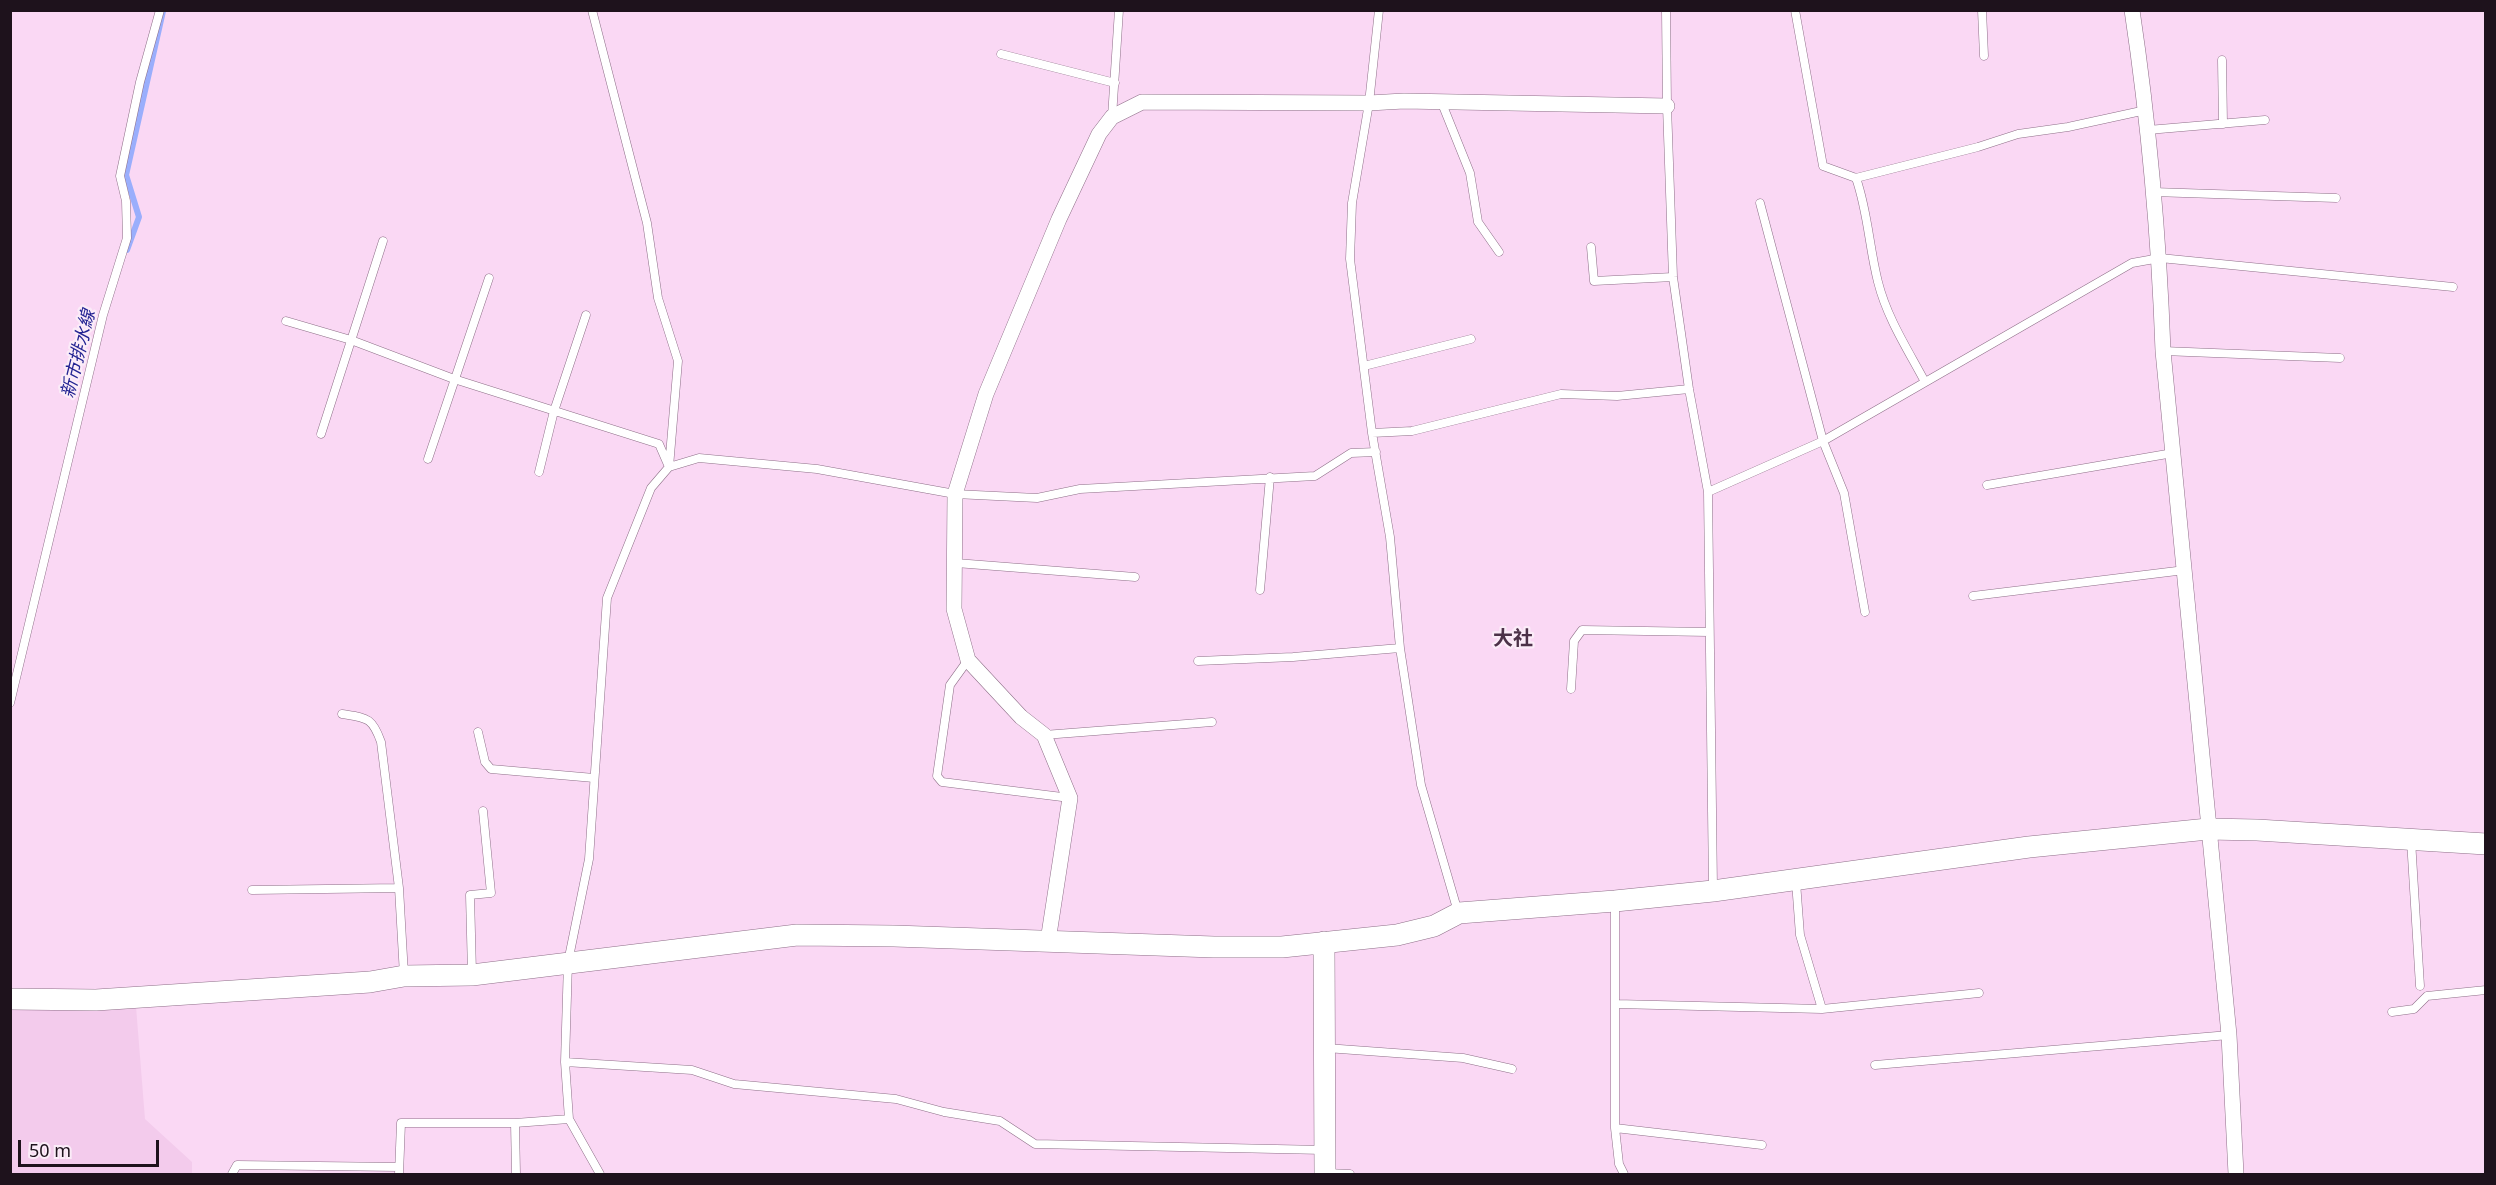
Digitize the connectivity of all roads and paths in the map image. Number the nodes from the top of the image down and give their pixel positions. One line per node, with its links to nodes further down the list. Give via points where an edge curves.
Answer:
1 (160, 10): 66 (lane, via 120,176 126,201 127,238 103,315)
2 (592, 10): 49 (lane, via 647,223 658,298 678,362)
3 (1119, 10): 12 (lane)
4 (1379, 10): 14 (lane)
5 (1666, 10): 15 (lane)
6 (1795, 10): 21 (lane, via 1823,166)
7 (1982, 10): 10 (lane)
8 (2132, 10): 16 (street)
9 (1001, 54): 12 (lane)
10 (1984, 56)
11 (2222, 60): 19 (lane)
12 (1115, 82): 17 (lane)
13 (1441, 101): 14 (street); 15 (street); 27 (lane, via 1470,172 1478,222)
14 (1369, 103): 17 (street, via 1142,102); 38 (lane, via 1352,203 1350,260)
15 (1667, 106): 29 (lane)
16 (2147, 110): 20 (street); 21 (lane, via 2018,134)
17 (1112, 117): 54 (street, via 1098,134 1021,309 986,394)
18 (2265, 120): 19 (lane)
19 (2223, 124): 20 (lane)
20 (2148, 130): 22 (street)
21 (1856, 178): 40 (lane, via 1878,283 1896,329)
22 (2153, 192): 23 (lane); 28 (street)
23 (2336, 198)
24 (1760, 203): 45 (lane)
25 (383, 241): 35 (lane)
26 (1591, 247): 29 (lane, via 1594,281)
27 (1499, 252)
28 (2160, 258): 31 (lane); 36 (street); 40 (lane, via 2132,263)
29 (1673, 277): 41 (lane)
30 (489, 278): 39 (lane)
31 (2453, 287)
32 (586, 315): 42 (lane)
33 (286, 321): 35 (lane)
34 (1471, 339): 38 (lane)
35 (351, 340): 39 (lane); 44 (lane)
36 (2163, 351): 37 (lane); 47 (street)
37 (2340, 358)
38 (1364, 366): 43 (lane)
39 (454, 379): 42 (lane); 48 (lane)
40 (1926, 382): 45 (lane)
41 (1689, 389): 43 (lane, via 1617,396 1561,394 1412,431); 53 (lane)
42 (554, 411): 49 (lane, via 659,444); 50 (lane)
43 (1372, 433): 46 (lane)
44 (321, 434)
45 (1822, 441): 53 (lane); 60 (lane, via 1845,493)
46 (1376, 452): 51 (lane, via 1351,453 1315,476); 62 (lane, via 1390,537)
47 (2173, 453): 52 (lane); 56 (street)
48 (428, 459)
49 (669, 467): 54 (lane, via 699,458 817,469); 71 (lane, via 651,488 607,598)
50 (539, 472)
51 (1270, 477): 54 (lane, via 1080,489 1037,498); 58 (lane)
52 (1987, 485)
53 (1708, 492): 61 (lane)
54 (955, 494): 55 (street)
55 (956, 563): 57 (lane); 63 (street, via 954,609)
56 (2185, 570): 59 (lane); 74 (street)
57 (1135, 577)
58 (1260, 590)
59 (1973, 596)
60 (1865, 612)
61 (1709, 632): 65 (lane, via 1582,630 1574,640); 80 (lane)
62 (1400, 648): 64 (lane); 82 (lane, via 1421,785)
63 (968, 660): 70 (street, via 1021,717); 72 (lane, via 950,685 938,776 942,782)
64 (1198, 661)
65 (1571, 689)
66 (10, 703)
67 (342, 714): 78 (lane, via 366,718 374,724 381,742)
68 (1212, 722): 70 (lane)
69 (478, 732): 71 (lane, via 485,762 491,769)
70 (1044, 735): 72 (street)
71 (594, 778): 85 (lane, via 590,859)
72 (1070, 798): 83 (street)
73 (483, 811): 86 (lane, via 491,893 470,895)
74 (2208, 829): 75 (street); 77 (street, via 2029,847); 95 (street)
75 (2411, 839): 76 (street); 88 (lane)
76 (2486, 844)
77 (1796, 881): 80 (street); 93 (lane, via 1800,935)
78 (399, 888): 79 (lane); 87 (lane)
79 (252, 890)
80 (1713, 891): 81 (street)
81 (1615, 901): 82 (street); 92 (lane)
82 (1459, 913): 84 (street, via 1434,926 1397,935)
83 (1048, 941): 84 (street, via 1214,947 1282,947); 85 (street, via 797,935)
84 (1324, 942): 96 (street)
85 (568, 962): 86 (street); 97 (lane)
86 (472, 975): 87 (street)
87 (404, 976): 91 (street, via 370,982 96,1000)
88 (2420, 986)
89 (2486, 990): 94 (lane, via 2427,996 2414,1009)
90 (1979, 993): 93 (lane)
91 (10, 999)
92 (1616, 1004): 93 (lane); 102 (lane)
93 (1822, 1009)
94 (2391, 1012)
95 (2229, 1035): 98 (lane); 112 (street)
96 (1326, 1048): 99 (lane, via 1463,1058); 104 (street)
97 (565, 1062): 100 (lane); 104 (lane, via 692,1070 734,1084 896,1099 1000,1121 1035,1144)
98 (1875, 1065)
99 (1512, 1069)
100 (569, 1119): 101 (lane); 108 (lane)
101 (514, 1123): 105 (lane, via 401,1123); 107 (lane)
102 (1614, 1128): 103 (lane); 111 (lane)
103 (1762, 1145)
104 (1324, 1150): 109 (street)
105 (399, 1171): 106 (lane, via 237,1165)
106 (232, 1174)
107 (516, 1174)
108 (600, 1174)
109 (1324, 1174): 110 (lane)
110 (1350, 1174)
111 (1624, 1174)
112 (2236, 1174)

